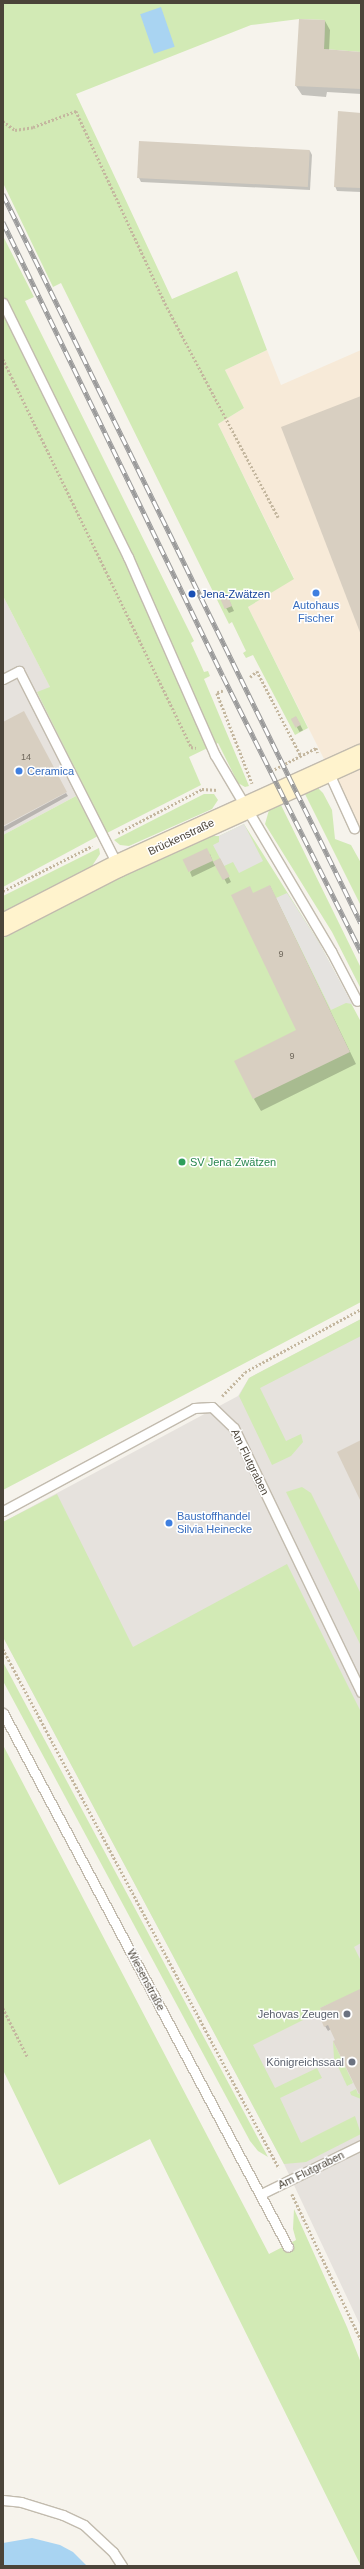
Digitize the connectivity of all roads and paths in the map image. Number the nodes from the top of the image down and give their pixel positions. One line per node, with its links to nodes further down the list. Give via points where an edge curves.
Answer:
1 (3, 121): 4 (path, via 15,130 34,127 76,111 167,307)
2 (3, 303): 8 (lane, via 128,557)
3 (3, 358): 8 (path, via 191,747)
4 (278, 517)
5 (250, 677): 11 (path, via 257,671 301,756)
6 (3, 679): 15 (lane, via 19,671)
7 (223, 691): 12 (path, via 218,693 251,780)
8 (215, 755): 13 (lane)
9 (361, 756): 10 (street, Brückenstraße)
10 (328, 770): 13 (street, Brückenstraße); 14 (lane)
11 (264, 774)
12 (258, 777)
13 (241, 802): 15 (path, via 220,790 202,789); 16 (street, Brückenstraße); 19 (lane, via 331,950)
14 (354, 828)
15 (105, 840): 16 (lane); 17 (path)
16 (118, 866): 18 (street, Brückenstraße)
17 (3, 891)
18 (3, 925)
19 (357, 1001)
20 (361, 1309): 21 (path, via 245,1372)
21 (212, 1407): 22 (lane, via 194,1408); 24 (lane, Am Flutgraben, via 234,1428)
22 (3, 1511)
23 (3, 1649): 29 (path)
24 (361, 1692)
25 (3, 1712): 30 (lane, Wiesenstraße)
26 (3, 2008): 27 (path)
27 (28, 2058)
28 (361, 2145): 29 (lane, Am Flutgraben)
29 (286, 2182): 30 (lane, Am Flutgraben); 32 (path)
30 (261, 2194): 31 (lane, Wiesenstraße)
31 (288, 2247)
32 (361, 2340)
33 (3, 2500): 34 (lane, via 21,2502 63,2515 84,2525 113,2552)
34 (122, 2566)

